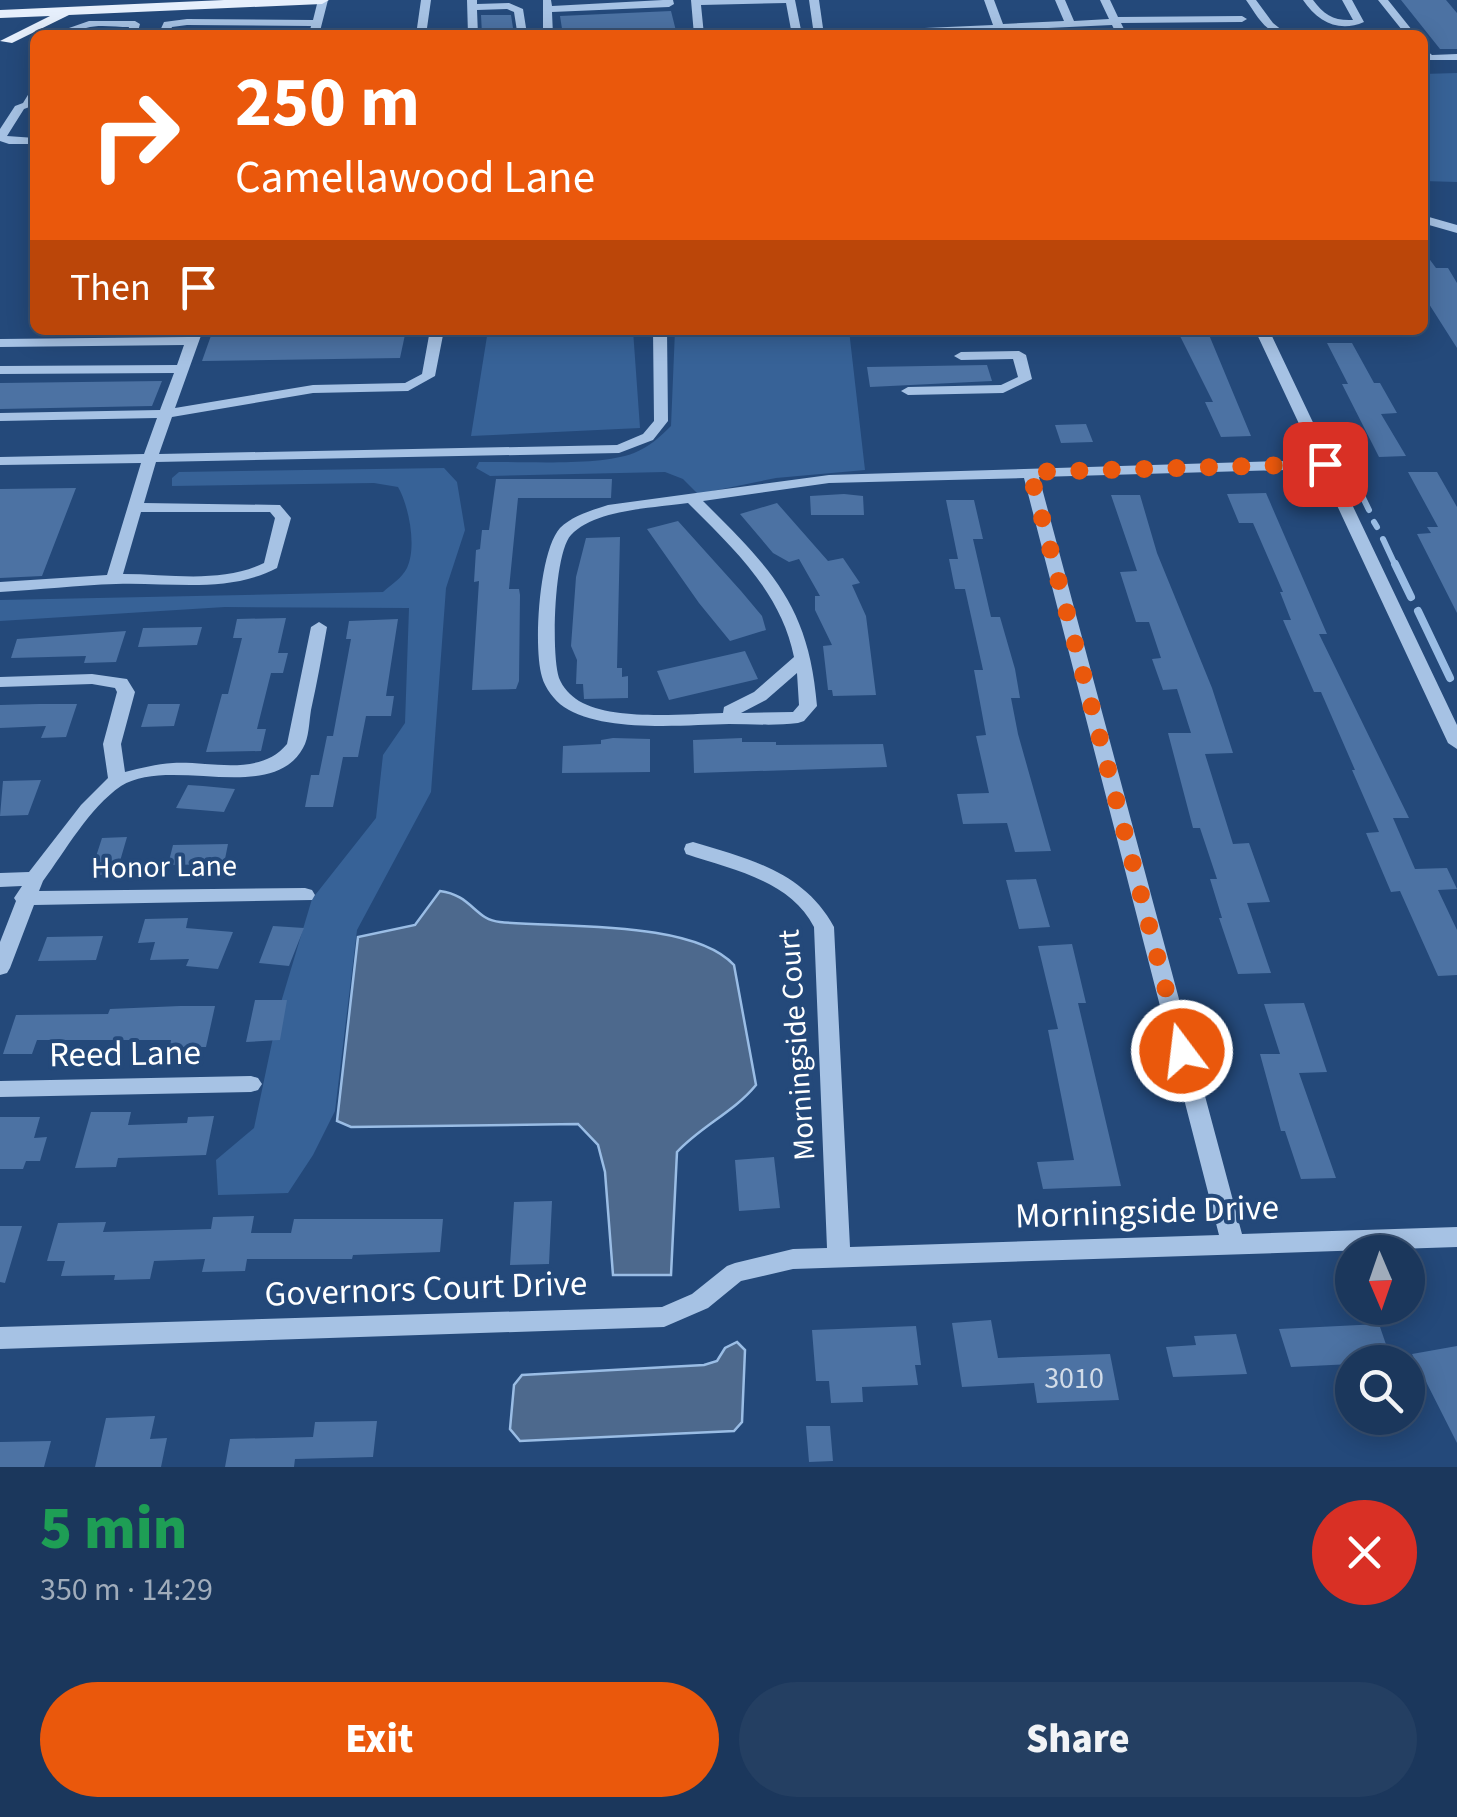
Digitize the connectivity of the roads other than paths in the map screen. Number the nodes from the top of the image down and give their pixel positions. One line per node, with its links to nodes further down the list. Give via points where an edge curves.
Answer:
1 (322, 0): 18 (main road); 27 (street)
2 (426, 0): 33 (street)
3 (668, 0): 17 (street)
4 (790, 0): 14 (street); 38 (street)
5 (814, 0): 39 (street)
6 (989, 0): 25 (street)
7 (1060, 0): 24 (street)
8 (1105, 0): 23 (street)
9 (1251, 0): 42 (street)
10 (1308, 0): 11 (street, via 1323,20 1359,22)
11 (1347, 0)
12 (1383, 0): 43 (street)
13 (0, 1): 15 (main road)
14 (696, 1): 37 (street)
15 (29, 4): 19 (main road); 20 (main road); 45 (main road)
16 (472, 4): 34 (street); 35 (street, via 519,10)
17 (547, 5): 36 (street)
18 (128, 8): 19 (main road); 30 (street)
19 (84, 10): 28 (main road)
20 (0, 14)
21 (1242, 19): 23 (street, via 1143,15)
22 (236, 21): 26 (street); 31 (street, via 178,22); 32 (street)
23 (1116, 22): 24 (street); 41 (street)
24 (1070, 24): 25 (street)
25 (999, 28): 40 (street)
26 (288, 29): 27 (street)
27 (315, 29)
28 (38, 30)
29 (72, 30): 30 (street)
30 (127, 30)
31 (165, 30)
32 (233, 30)
33 (423, 30)
34 (473, 30)
35 (522, 30)
36 (548, 30)
37 (699, 30)
38 (796, 30)
39 (818, 30)
40 (952, 30)
41 (1120, 30)
42 (1276, 30)
43 (1406, 30)
44 (30, 33): 45 (main road)
45 (3, 45)
46 (1428, 57): 47 (street)
47 (1457, 57)
48 (30, 101): 50 (street)
49 (0, 106): 51 (street, via 20,106 1,137 6,146)
50 (27, 106)
51 (30, 142)
52 (1428, 221): 53 (street)
53 (1457, 228)
54 (436, 335): 64 (street, via 428,376 416,385 312,389)
55 (660, 335): 66 (street, via 661,421 648,437 619,449)
56 (1264, 335): 68 (street)
57 (194, 336): 58 (street); 61 (street)
58 (5, 343): 60 (street)
59 (961, 356): 63 (street, via 1019,355 1025,379 1003,389)
60 (0, 361)
61 (183, 369): 62 (street); 64 (street)
62 (0, 370)
63 (908, 391)
64 (166, 414): 65 (street); 66 (street)
65 (0, 417)
66 (150, 458): 67 (street); 71 (street)
67 (0, 461)
68 (1325, 464): 69 (street); 78 (street)
69 (1030, 472): 70 (street, via 829,479); 89 (street)
70 (693, 500): 75 (street, via 771,580 786,604); 77 (street, via 608,510 583,520 558,542 549,674 562,696 594,714)
71 (135, 508): 72 (street); 72 (street, via 263,507 283,518 272,565 260,574)
72 (114, 578): 73 (street)
73 (0, 586)
74 (320, 627): 79 (street, via 290,755 264,767 169,769)
75 (801, 660): 77 (street, via 749,705); 77 (street, via 804,713 783,719)
76 (0, 682): 79 (street, via 120,683 126,692 112,744)
77 (711, 717)
78 (1457, 742)
79 (117, 780): 81 (street)
80 (692, 849): 90 (street, Morningside Court, via 790,886 811,900 824,926)
81 (34, 879): 82 (street); 84 (street)
82 (0, 880)
83 (304, 896): 84 (street, Honor Lane)
84 (24, 898): 85 (street)
85 (0, 968)
86 (251, 1084): 87 (street, Reed Lane)
87 (0, 1089)
88 (1457, 1236): 89 (street, Morningside Drive)
89 (1233, 1244): 90 (street, Morningside Drive)
90 (840, 1257): 91 (street, Governors Court Drive, via 793,1259 735,1273 700,1301 664,1317)
91 (0, 1338)

